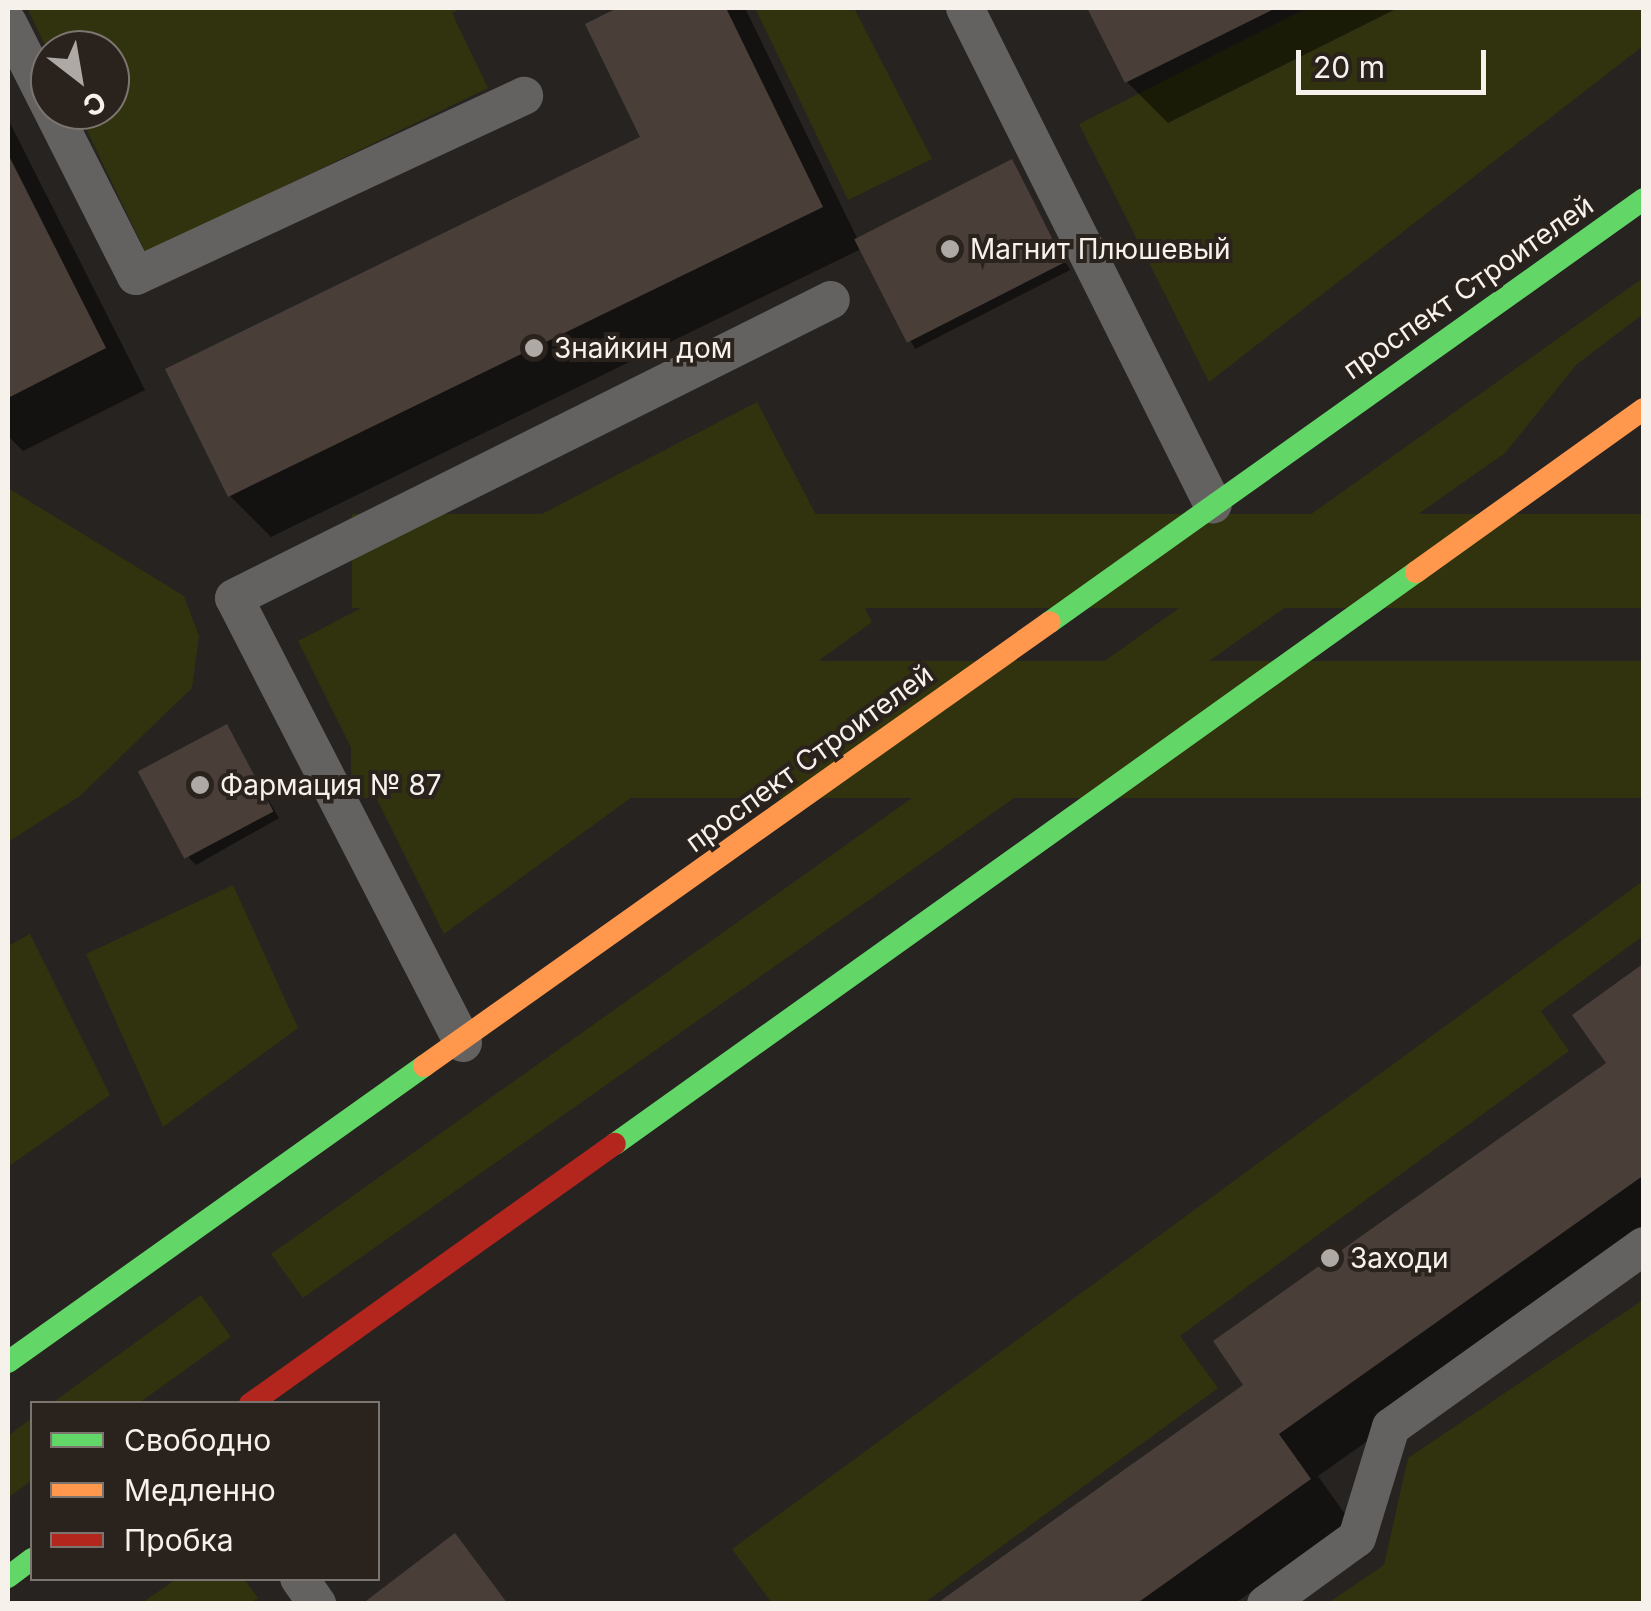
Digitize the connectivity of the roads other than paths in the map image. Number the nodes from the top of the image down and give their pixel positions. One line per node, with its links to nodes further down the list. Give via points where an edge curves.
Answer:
1 (966, 8): 9 (lane)
2 (8, 23): 3 (lane)
3 (30, 66)
4 (524, 96): 5 (lane, via 136,276)
5 (62, 130)
6 (1644, 199): 9 (main road, проспект Строителей)
7 (831, 300): 10 (lane, via 234,598)
8 (1644, 409): 13 (main road)
9 (1213, 505): 10 (main road, проспект Строителей)
10 (463, 1043): 12 (main road, проспект Строителей)
11 (1644, 1246): 18 (lane, via 1391,1427 1358,1538)
12 (8, 1362)
13 (254, 1401)
14 (30, 1561): 15 (main road)
15 (8, 1577)
16 (301, 1581): 17 (lane)
17 (317, 1604)
18 (1266, 1604)

